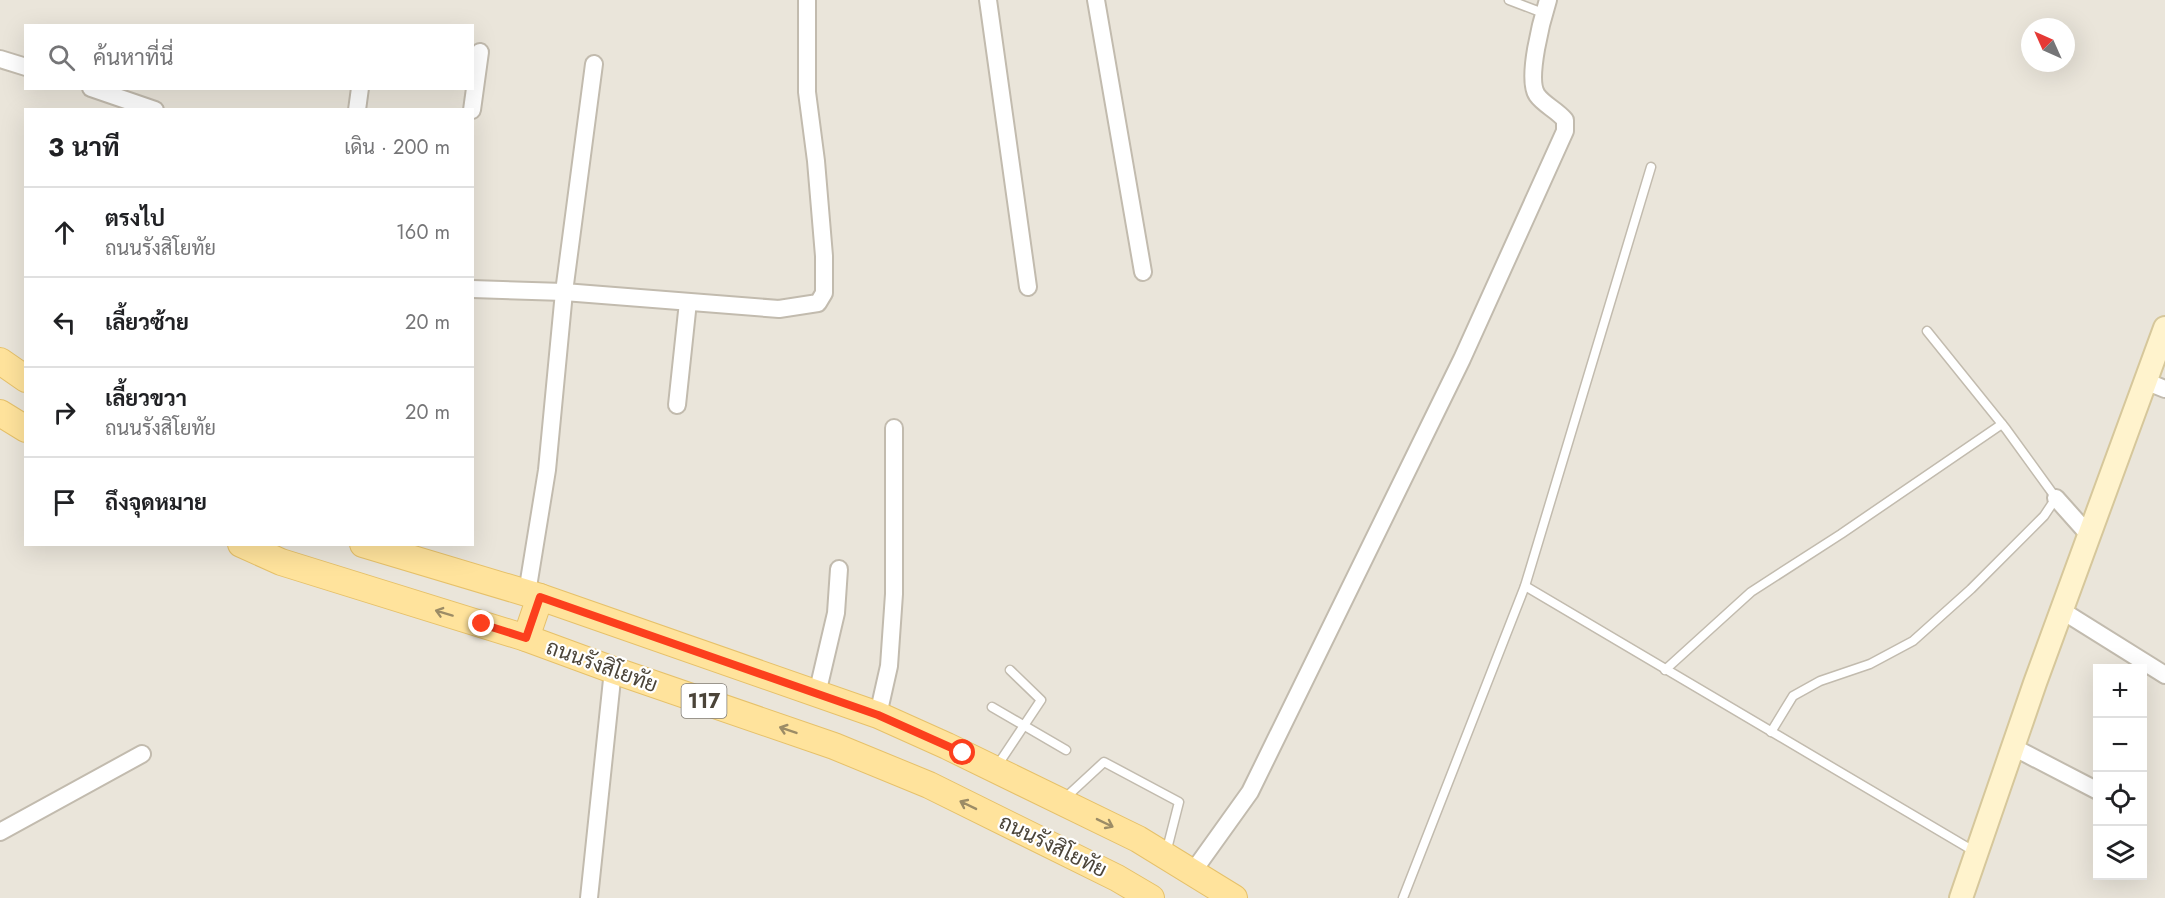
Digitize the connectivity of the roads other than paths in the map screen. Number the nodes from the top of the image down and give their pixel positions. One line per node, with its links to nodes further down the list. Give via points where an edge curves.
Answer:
1 (807, 0): 20 (street, via 807,92 816,161 824,293 818,303 779,309)
2 (988, 0): 17 (street)
3 (1096, 0): 16 (street)
4 (1509, 0): 5 (lane)
5 (1546, 7): 59 (street, via 1533,83 1538,97 1563,117 1565,131 1462,359 1250,792)
6 (480, 52): 14 (street)
7 (0, 59): 9 (street)
8 (594, 64): 19 (street)
9 (24, 66)
10 (97, 90): 12 (street)
11 (360, 90): 13 (street)
12 (149, 108)
13 (357, 108)
14 (472, 108)
15 (1652, 167): 37 (lane)
16 (1143, 272)
17 (1028, 287)
18 (474, 289): 19 (street)
19 (564, 292): 20 (street); 38 (street)
20 (688, 302): 26 (street)
21 (2165, 328): 25 (street)
22 (1927, 331): 28 (lane)
23 (0, 361): 24 (main road)
24 (24, 378)
25 (2155, 385): 32 (street)
26 (677, 405)
27 (0, 413): 29 (main road)
28 (2002, 424): 31 (lane); 43 (lane, via 1750,592)
29 (24, 428)
30 (894, 428): 47 (street, via 894,594 889,666)
31 (2056, 498): 32 (street); 49 (lane, via 2044,516 1914,641 1793,696)
32 (2089, 535): 39 (street)
33 (245, 546): 40 (main road, ถนนรังสิโยทัย / 117, one-way to 33, via 281,562)
34 (374, 546): 35 (main road, ถนนรังสิโยทัย / 117)
35 (396, 550): 38 (main road, ถนนรังสิโยทัย / 117)
36 (839, 569): 45 (street, via 836,614)
37 (1525, 586): 43 (lane); 63 (lane)
38 (533, 595): 40 (main road); 45 (main road, ถนนรังสิโยทัย / 117)
39 (2061, 610): 44 (street); 50 (street)
40 (526, 638): 41 (main road, ถนนรังสิโยทัย / 117)
41 (613, 670): 60 (street); 61 (main road, ถนนรังสิโยทัย / 117, one-way to 41, via 929,785 834,746)
42 (1010, 670): 48 (lane, via 1041,700)
43 (1665, 670): 49 (lane)
44 (2165, 675)
45 (818, 693): 47 (main road, ถนนรังสิโยทัย / 117)
46 (992, 707): 48 (lane)
47 (878, 715): 53 (main road, ถนนรังสิโยทัย / 117)
48 (1024, 726): 51 (lane); 53 (lane)
49 (1771, 732): 57 (lane)
50 (2013, 747): 54 (street); 57 (street)
51 (1066, 750)
52 (142, 754): 56 (street)
53 (995, 769): 55 (main road, ถนนรังสิโยทัย / 117)
54 (2093, 789)
55 (1061, 801): 58 (main road, ถนนรังสิโยทัย / 117, one-way to 58); 58 (lane, via 1104,762 1179,802)
56 (0, 832)
57 (1977, 853): 64 (street)
58 (1165, 856): 59 (main road, ถนนรังสิโยทัย / 117)
59 (1192, 873): 62 (main road, ถนนรังสิโยทัย / 117)
60 (589, 898)
61 (1151, 898)
62 (1234, 898)
63 (1403, 898)
64 (1961, 898)

